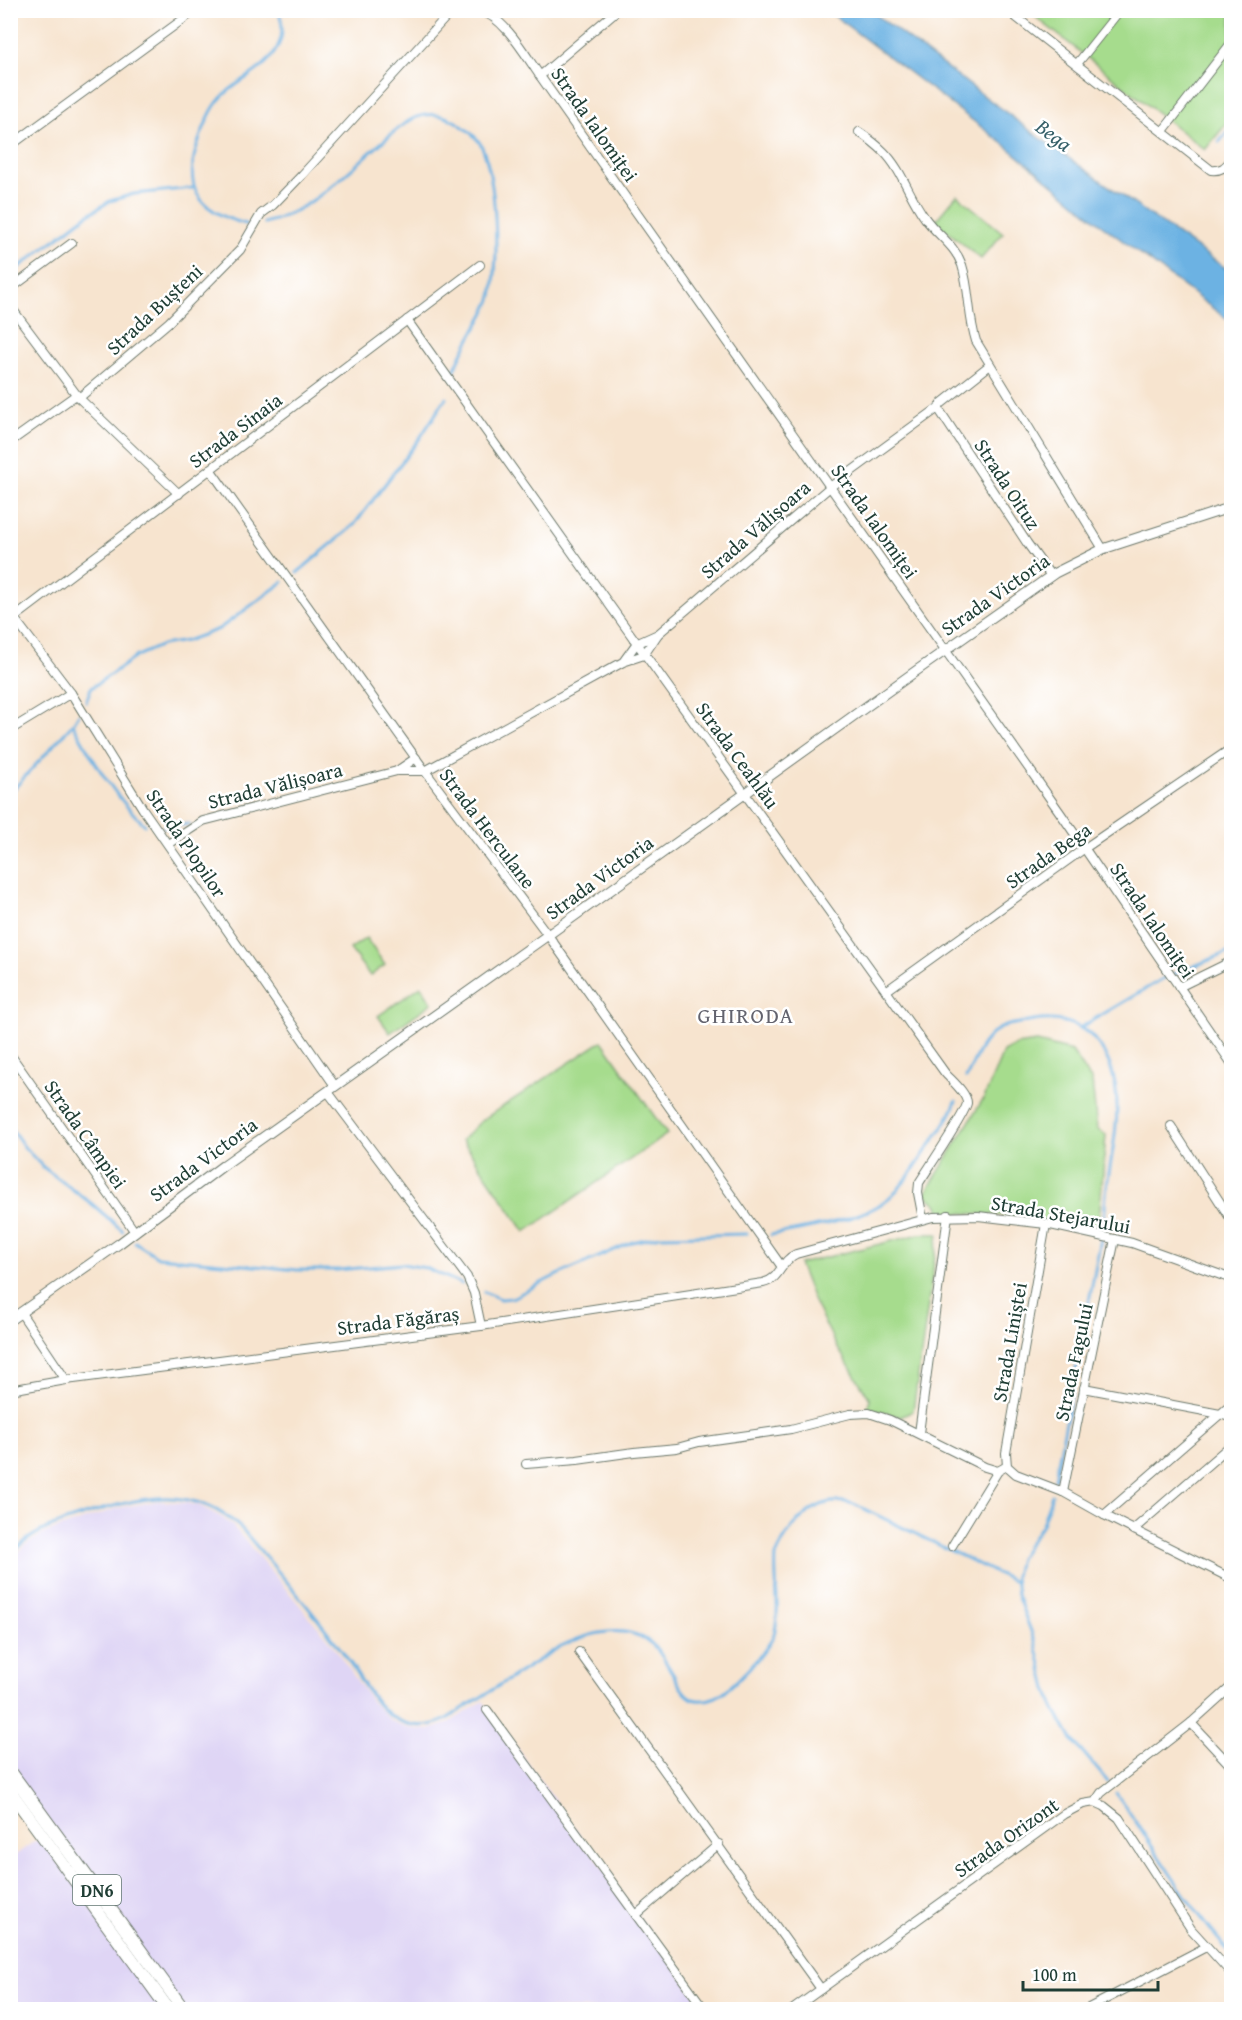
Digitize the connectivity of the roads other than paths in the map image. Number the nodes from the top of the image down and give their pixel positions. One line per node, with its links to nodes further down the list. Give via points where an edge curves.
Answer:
1 (461, 10): 20 (street, Strada Bușteni, via 447,16 303,175 261,214 240,250 177,315)
2 (478, 10): 9 (street, Strada Ialomiței, via 505,27)
3 (1007, 10): 8 (street)
4 (1120, 10): 8 (street)
5 (193, 12): 12 (street)
6 (615, 12): 9 (street)
7 (1232, 42): 10 (street)
8 (1077, 64): 10 (street)
9 (540, 76): 24 (street, Strada Ialomiței)
10 (1163, 131): 13 (street, via 1211,170 1225,168)
11 (859, 132): 19 (street, via 886,154 924,217 961,261 971,327)
12 (10, 146)
13 (1232, 159)
14 (72, 243): 16 (street)
15 (480, 265): 18 (street, Strada Sinaia)
16 (10, 289)
17 (10, 306): 20 (street)
18 (407, 320): 23 (street, Strada Sinaia); 31 (street, Strada Ceahlău)
19 (990, 365): 21 (street, Strada Vălișoara); 27 (street)
20 (77, 397): 22 (street, Strada Bușteni); 25 (street)
21 (938, 408): 24 (street, Strada Vălișoara); 28 (street, Strada Oituz)
22 (10, 442)
23 (210, 469): 25 (street, Strada Sinaia); 38 (street, Strada Herculane)
24 (830, 487): 30 (street, Strada Vălișoara); 32 (street, Strada Ialomiței)
25 (178, 494): 29 (street, Strada Sinaia)
26 (1232, 507): 27 (street, Strada Victoria)
27 (1103, 549): 28 (street, Strada Victoria)
28 (1051, 576): 32 (street, Strada Victoria)
29 (12, 619): 35 (street, Strada Plopilor)
30 (658, 634): 31 (street, Strada Vălișoara); 33 (street, Strada Vălișoara)
31 (637, 645): 33 (street, Strada Ceahlău); 34 (street, Strada Vălișoara)
32 (946, 650): 41 (street, Strada Victoria); 43 (street, Strada Ialomiței)
33 (644, 654): 34 (street, Strada Vălișoara); 41 (street, Strada Ceahlău)
34 (623, 662): 39 (street, Strada Vălișoara)
35 (72, 693): 36 (street); 42 (street, Strada Plopilor)
36 (10, 730)
37 (1232, 748): 43 (street, Strada Bega)
38 (417, 759): 39 (street, Strada Herculane); 40 (street, Strada Vălișoara)
39 (424, 770): 40 (street, Strada Vălișoara); 44 (street, Strada Herculane)
40 (397, 771): 42 (street, Strada Vălișoara, via 203,821)
41 (746, 793): 44 (street, Strada Victoria); 47 (street, Strada Ceahlău)
42 (168, 844): 50 (street, Strada Plopilor)
43 (1085, 848): 46 (street, Strada Ialomiței); 47 (street, Strada Bega)
44 (548, 935): 50 (street, Strada Victoria); 58 (street, Strada Herculane)
45 (1232, 961): 46 (street)
46 (1179, 987): 49 (street, Strada Ialomiței)
47 (886, 991): 53 (street, Strada Ceahlău, via 967,1102 919,1183)
48 (10, 1054): 56 (street, Strada Câmpiei)
49 (1232, 1064)
50 (332, 1089): 56 (street, Strada Victoria); 62 (street, Strada Plopilor, via 467,1277)
51 (1171, 1126): 54 (street)
52 (948, 1215): 53 (street, Strada Stejarului); 55 (street, Strada Stejarului); 69 (street)
53 (922, 1219): 58 (street, Strada Stejarului, via 796,1254 784,1261)
54 (1232, 1221)
55 (1046, 1224): 57 (street, Strada Stejarului); 72 (street, Strada Liniștei)
56 (135, 1232): 60 (street, Strada Victoria)
57 (1112, 1238): 59 (street, Strada Stejarului); 64 (street, Strada Fagului)
58 (782, 1267): 62 (street, Strada Făgăraș, via 775,1278 763,1283)
59 (1232, 1279)
60 (21, 1313): 61 (street, Strada Victoria); 63 (street)
61 (10, 1320)
62 (481, 1326): 63 (street, Strada Făgăraș)
63 (66, 1380): 65 (street, Strada Făgăraș)
64 (1084, 1388): 67 (street); 74 (street, Strada Fagului)
65 (10, 1390)
66 (1232, 1404): 67 (street)
67 (1220, 1414): 68 (street); 75 (street)
68 (1232, 1419)
69 (919, 1433): 71 (street, via 884,1418 859,1413 767,1434 677,1448); 73 (street)
70 (1232, 1444): 76 (street)
71 (526, 1464)
72 (1006, 1466): 73 (street); 74 (street, via 1016,1474)
73 (998, 1471): 77 (street)
74 (1063, 1492): 75 (street)
75 (1104, 1515): 76 (street)
76 (1133, 1530): 78 (street)
77 (952, 1546)
78 (1232, 1579)
79 (579, 1652): 87 (street)
80 (1232, 1686): 82 (street, Strada Orizont)
81 (487, 1710): 88 (street)
82 (1191, 1723): 83 (street); 86 (street, Strada Orizont, via 1101,1793)
83 (1232, 1767)
84 (10, 1771): 93 (main road, DN6)
85 (10, 1791): 92 (main road, DN6)
86 (1095, 1802): 89 (street, via 1119,1818); 91 (street, Strada Orizont, via 1064,1814)
87 (719, 1844): 88 (street); 91 (street)
88 (636, 1915): 94 (street)
89 (1206, 1947): 90 (street); 96 (street)
90 (1232, 1974)
91 (821, 1989): 95 (street, Strada Orizont)
92 (169, 2010)
93 (184, 2010)
94 (705, 2010)
95 (792, 2010)
96 (1085, 2010)

